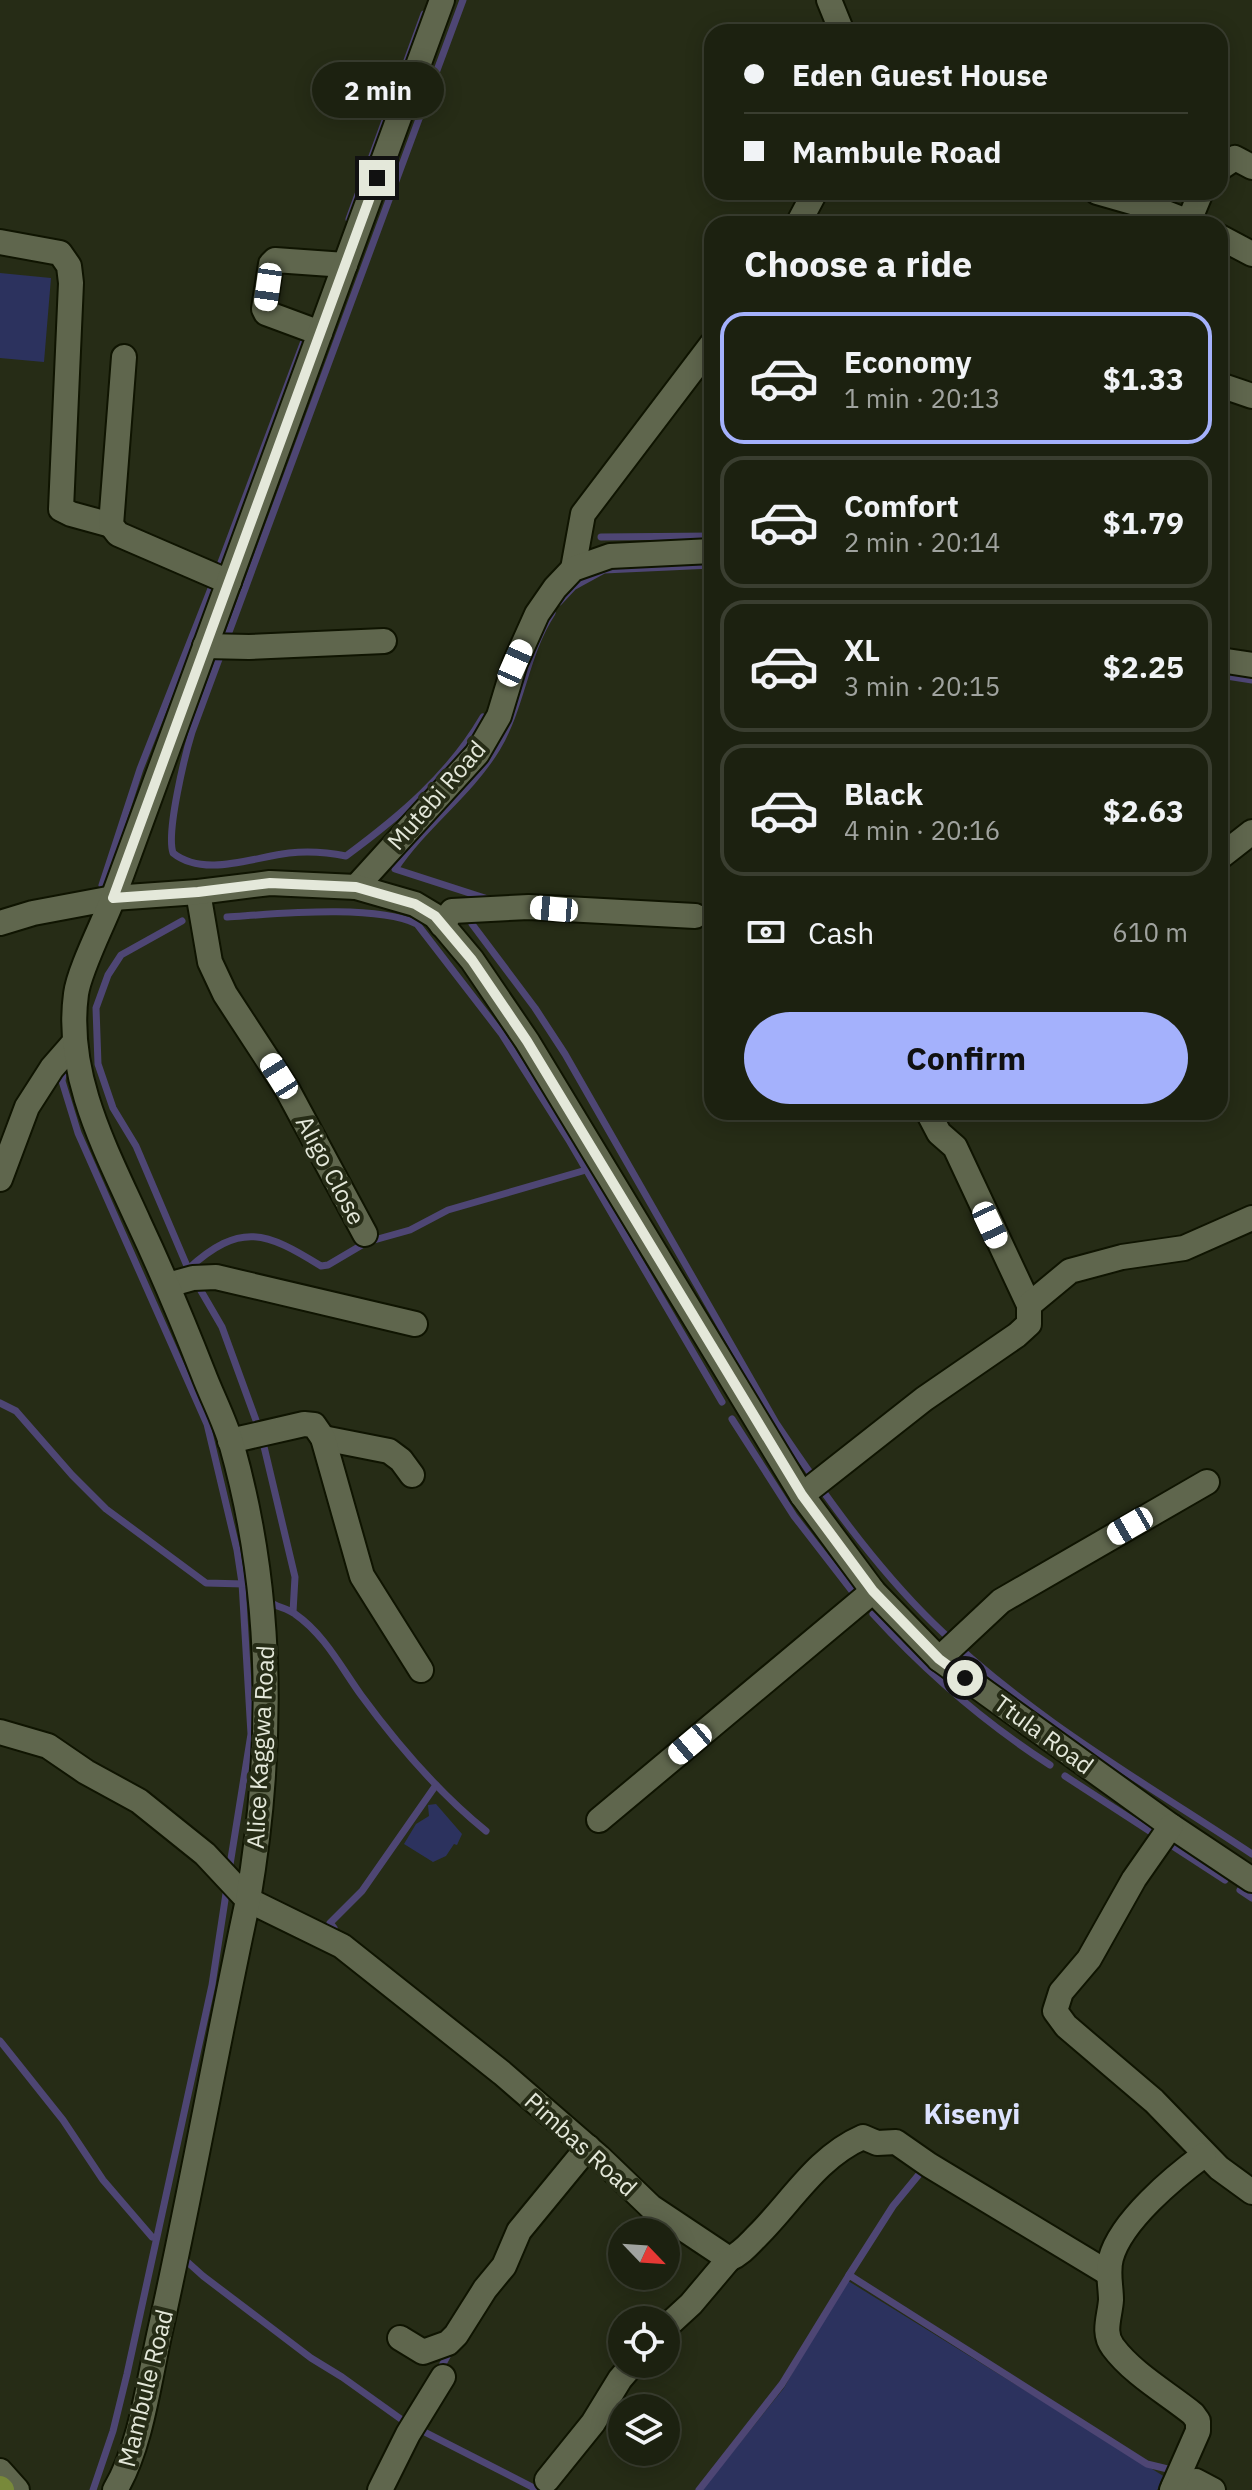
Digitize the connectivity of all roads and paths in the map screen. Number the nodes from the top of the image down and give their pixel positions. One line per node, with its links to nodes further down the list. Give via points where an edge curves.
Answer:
1 (829, 0): 3 (street)
2 (435, 2): 11 (street)
3 (839, 24)
4 (1228, 163): 5 (street, via 1235,158)
5 (1252, 167)
6 (1122, 200): 7 (street)
7 (1171, 216)
8 (1228, 241): 10 (street)
9 (0, 242): 17 (street, via 60,253 69,266 61,509)
10 (1252, 254)
11 (345, 265): 12 (street); 12 (street, via 275,260 271,264 266,313)
12 (320, 333): 20 (street)
13 (704, 355): 19 (street, via 583,514)
14 (124, 357): 17 (street)
15 (1228, 388): 16 (street)
16 (1252, 396)
17 (111, 525): 20 (street, via 118,534)
18 (704, 551): 19 (street, via 620,555)
19 (573, 569): 27 (street, Mutebi Road, via 537,614 499,716 477,754)
20 (229, 582): 22 (street)
21 (384, 641): 22 (street)
22 (205, 646): 29 (street)
23 (1228, 661): 24 (street)
24 (1252, 665)
25 (1252, 832): 26 (street)
26 (1228, 851)
27 (356, 887): 28 (street, Ttula Road, via 270,883); 32 (street, Ttula Road, via 415,904)
28 (198, 892): 29 (street, Ttula Road); 37 (street, Aligo Close, via 210,962 225,994 287,1089)
29 (113, 898): 31 (street, Ttula Road); 33 (street, via 76,990)
30 (695, 916): 32 (street, via 529,907 452,911)
31 (0, 923)
32 (442, 925): 45 (street, Ttula Road, via 527,1041)
33 (73, 1044): 35 (street, via 27,1107); 38 (street, Alice Kaggwa Road, via 99,1136)
34 (932, 1120): 39 (street, via 955,1147)
35 (0, 1179)
36 (1252, 1218): 39 (street, via 1184,1248 1070,1271)
37 (365, 1234)
38 (168, 1285): 40 (street, via 216,1277); 42 (street, Alice Kaggwa Road)
39 (1029, 1305): 45 (street, via 1029,1324 1017,1335 924,1399)
40 (415, 1324)
41 (323, 1438): 42 (street, via 314,1425 304,1424); 43 (street, via 389,1451); 48 (street, via 362,1576)
42 (230, 1441): 53 (street, Alice Kaggwa Road, via 250,1516 265,1628 265,1760)
43 (412, 1475)
44 (1207, 1482): 47 (street, via 1001,1601)
45 (802, 1495): 46 (street, Ttula Road)
46 (873, 1591): 47 (street, Ttula Road); 50 (street)
47 (939, 1659): 51 (street, Ttula Road)
48 (421, 1670)
49 (0, 1732): 53 (street, via 48,1746 139,1801 205,1854)
50 (599, 1820)
51 (1171, 1826): 52 (street, Ttula Road); 55 (street, via 1089,1959 1061,1992 1055,2011 1179,2125)
52 (1252, 1880)
53 (248, 1900): 54 (street, Pimbas Road, via 342,1946); 59 (street, Alice Kaggwa Road)
54 (588, 2147): 57 (street, Pimbas Road, via 651,2207); 61 (street, via 519,2231 504,2266 448,2343 423,2352)
55 (1204, 2155): 56 (street); 58 (street, via 1146,2205 1119,2240)
56 (1252, 2192)
57 (729, 2259): 58 (street, via 775,2218 821,2164 863,2137 896,2142); 60 (street)
58 (1108, 2273): 66 (street, via 1107,2335 1112,2346 1198,2421)
59 (170, 2284): 68 (street, Mambule Road, via 137,2433)
60 (680, 2314)
61 (400, 2338)
62 (443, 2377): 69 (street)
63 (621, 2378): 65 (street)
64 (0, 2471): 67 (street)
65 (547, 2480)
66 (1173, 2488): 70 (street, via 1196,2481)
67 (17, 2490)
68 (115, 2490)
69 (380, 2490)
70 (1213, 2490)

